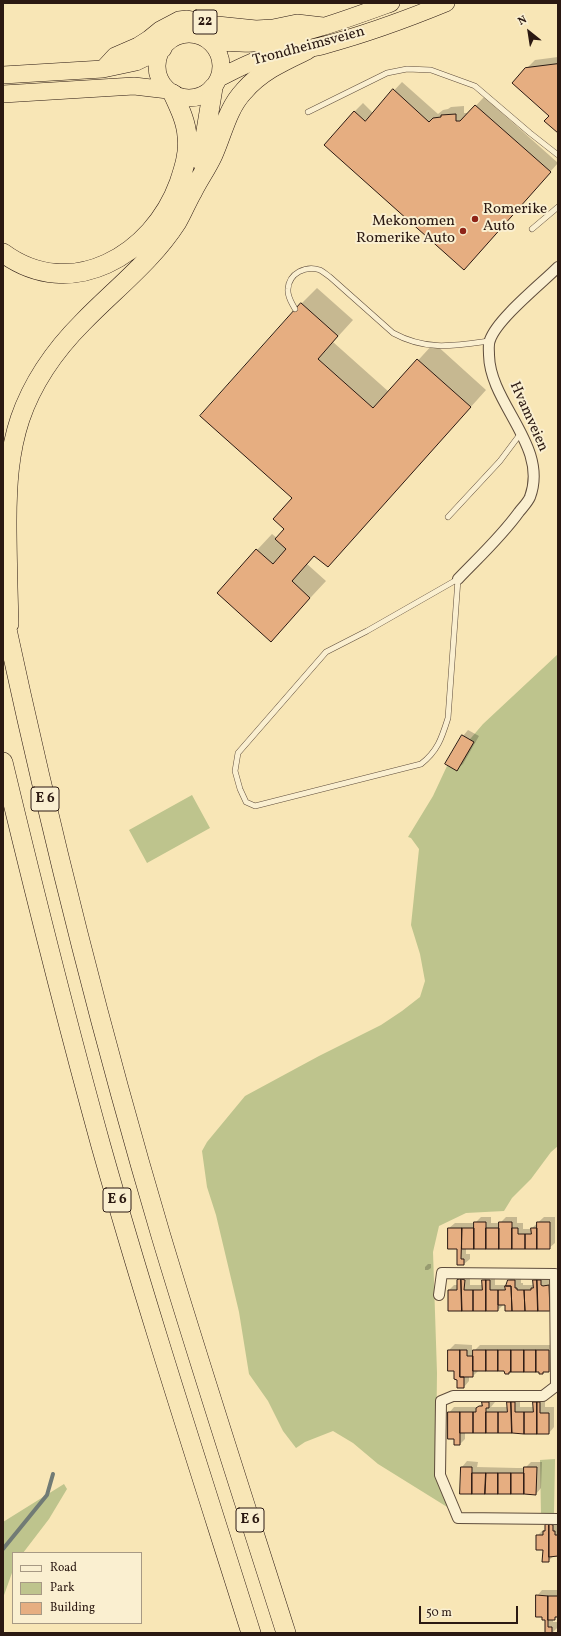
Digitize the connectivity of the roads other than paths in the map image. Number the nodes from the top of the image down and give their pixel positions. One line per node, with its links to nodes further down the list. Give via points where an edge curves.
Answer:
1 (391, 3): 3 (highway, Trondheimsveien / 22)
2 (446, 3): 6 (highway, Trondheimsveien)
3 (322, 26): 4 (highway, Trondheimsveien / 22, via 251,43); 7 (highway, 22, via 298,23 256,29 179,20 138,46 115,56)
4 (209, 41): 5 (highway, 22, via 197,35 184,34 172,39); 9 (highway, 22, via 220,58 221,70)
5 (162, 48): 7 (highway, 22, via 136,62); 10 (highway, via 158,63 159,78)
6 (307, 50): 9 (highway, Trondheimsveien, via 258,59); 14 (highway, via 278,64 243,91 228,115 213,155)
7 (103, 69): 8 (highway, 22)
8 (3, 75)
9 (216, 83): 10 (highway, via 207,93 194,98); 14 (highway, via 203,154)
10 (170, 92): 11 (highway, via 134,86); 17 (highway, via 186,126 186,162 170,203 142,242 108,265 81,273 45,272 18,263)
11 (3, 94)
12 (308, 112): 13 (lane, via 387,73 407,69 431,70 474,86)
13 (558, 154)
14 (192, 193): 25 (highway, via 161,245 65,340 27,398 15,433 8,478)
15 (558, 207): 16 (lane)
16 (532, 229)
17 (3, 253)
18 (558, 267): 20 (street, Hvamveien, via 497,325)
19 (295, 309): 20 (lane, via 288,293 291,278 304,269 315,269 324,272 393,333 416,343 441,345)
20 (489, 341): 21 (street, Hvamveien, via 489,361 496,385)
21 (521, 432): 22 (lane, via 500,461); 23 (street, Hvamveien, via 534,475 529,498 506,530)
22 (448, 517)
23 (458, 579): 23 (lane, via 448,718 441,740 431,756 421,764 255,806 246,802 235,772 238,753 326,652)
24 (3, 611): 25 (highway, E 6)
25 (9, 639): 31 (highway, E 6, via 61,867 135,1143 186,1318)
26 (3, 762): 30 (highway, E 6, via 58,988 102,1148 158,1339)
27 (556, 1274): 28 (street, via 442,1273); 29 (street, via 556,1386 543,1396 453,1396 441,1401 440,1475 458,1518)
28 (439, 1295)
29 (558, 1519)
30 (251, 1633)
31 (286, 1633)

